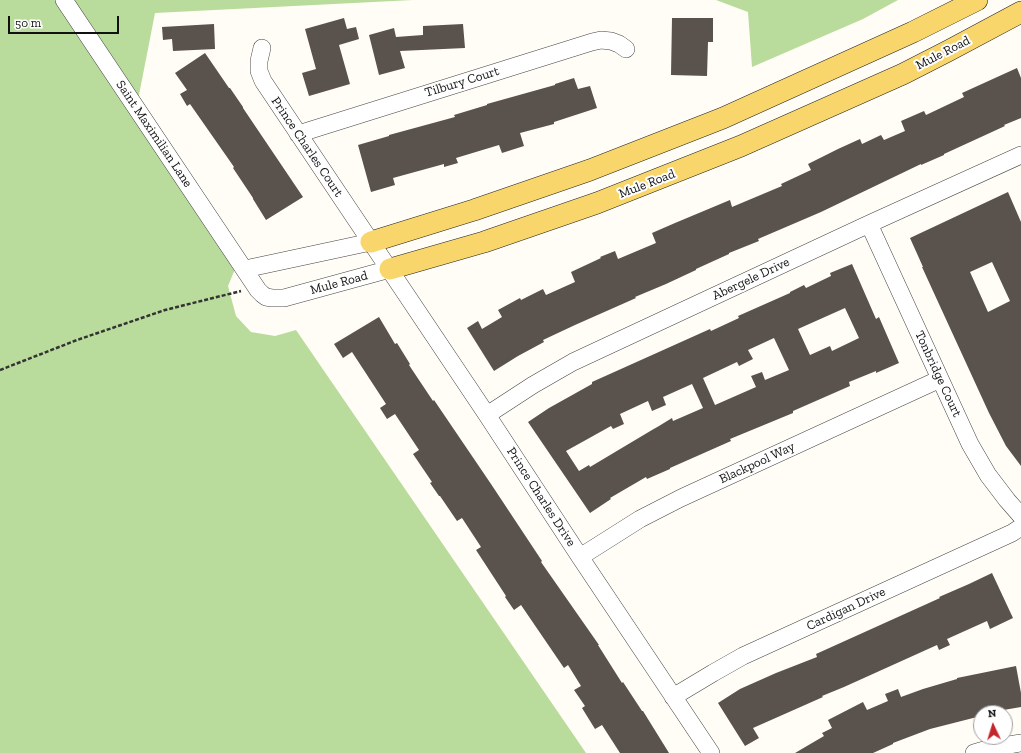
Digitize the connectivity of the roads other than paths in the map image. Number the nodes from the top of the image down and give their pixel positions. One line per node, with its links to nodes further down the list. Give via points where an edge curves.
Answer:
1 (64, 0): 10 (street, Saint Maximilian Lane)
2 (977, 0): 9 (main road, via 913,32 723,118 590,170)
3 (1021, 12): 11 (main road, Mule Road, via 904,74 741,146 590,206)
4 (262, 48): 6 (street, Prince Charles Court, via 259,71 263,81)
5 (626, 49): 6 (street, Tilbury Court, via 611,41 592,42)
6 (298, 134): 9 (street, Prince Charles Court)
7 (1021, 155): 8 (street, Abergele Drive)
8 (869, 224): 12 (street, Tonbridge Court); 13 (street, Abergele Drive, via 573,362)
9 (371, 242): 10 (street); 11 (street, Prince Charles Drive)
10 (245, 269): 11 (street, Mule Road, via 262,294 272,298 284,298)
11 (390, 270): 13 (street, Prince Charles Drive)
12 (940, 379): 14 (street, Tonbridge Court, via 970,444 988,475); 16 (street, Blackpool Way, via 674,501)
13 (487, 415): 16 (street, Prince Charles Drive)
14 (1021, 516)
15 (1021, 527): 17 (street, Cardigan Drive, via 743,656)
16 (580, 557): 17 (street, Prince Charles Drive)
17 (673, 697): 19 (street, Prince Charles Drive)
18 (1021, 743): 20 (street)
19 (711, 753)
20 (974, 753)

